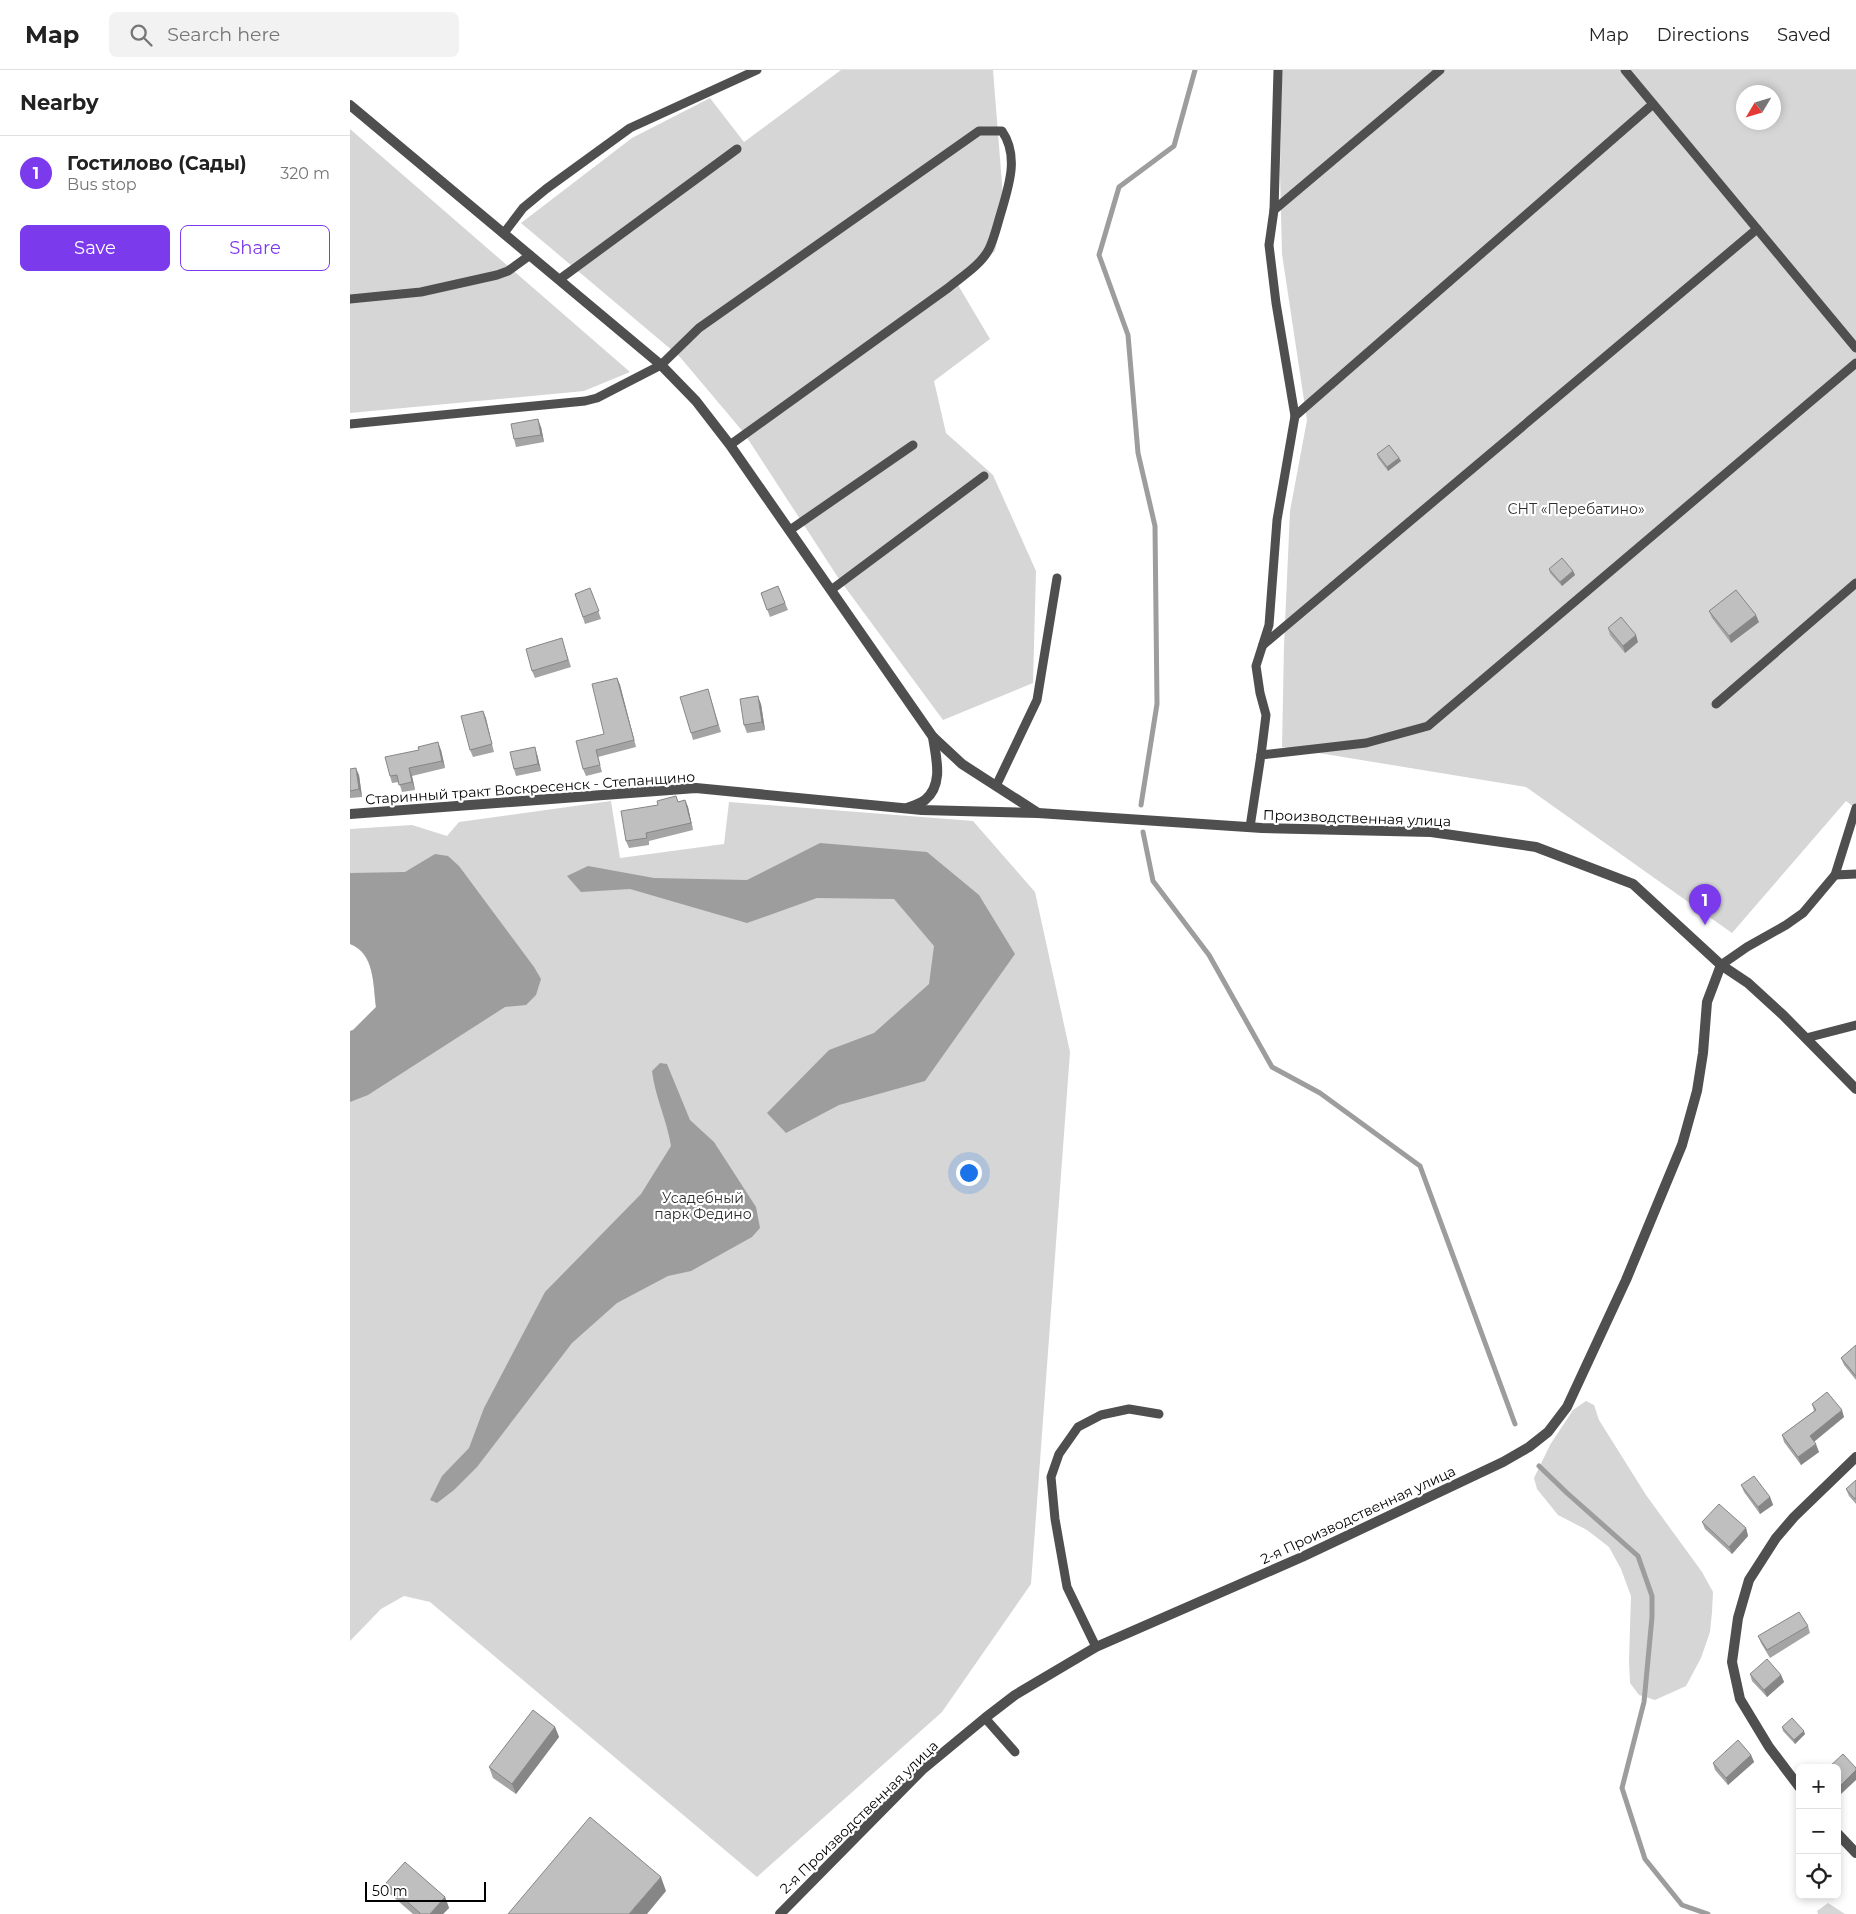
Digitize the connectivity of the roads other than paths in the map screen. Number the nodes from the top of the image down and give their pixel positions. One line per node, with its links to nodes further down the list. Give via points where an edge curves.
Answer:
1 (757, 70): 10 (lane, via 630,128 523,208)
2 (1278, 70): 8 (lane)
3 (1440, 70): 8 (lane)
4 (1625, 70): 5 (lane)
5 (1653, 104): 9 (lane); 17 (lane)
6 (350, 105): 10 (street)
7 (737, 149): 12 (lane)
8 (1274, 210): 17 (lane, via 1269,245)
9 (1757, 229): 14 (lane); 26 (lane)
10 (504, 233): 11 (street)
11 (530, 255): 12 (street); 13 (lane, via 497,275 421,292)
12 (560, 280): 16 (street)
13 (350, 299)
14 (1856, 348)
15 (1856, 363): 29 (lane, via 1428,726 1366,744)
16 (661, 365): 18 (lane, via 597,398 584,401); 19 (street, via 696,401); 19 (lane, via 699,328 978,131 1002,131 1009,141 1011,180 989,250 978,263)
17 (1295, 416): 26 (lane, via 1277,520 1269,625)
18 (350, 424)
19 (730, 445): 22 (street)
20 (913, 445): 22 (lane)
21 (984, 476): 25 (lane)
22 (790, 530): 25 (street)
23 (1058, 578): 30 (lane, via 1037,700)
24 (1856, 583): 27 (lane)
25 (830, 590): 28 (street)
26 (1262, 646): 29 (lane, via 1256,666 1266,715)
27 (1716, 704)
28 (932, 737): 30 (street, via 962,764); 32 (street, via 938,770 935,788 925,800)
29 (1261, 755): 35 (lane)
30 (996, 786): 34 (street)
31 (1856, 808): 37 (lane)
32 (907, 809): 33 (street, Старинный тракт Воскресенск - Степанщино, via 696,788); 34 (street, Производственная улица)
33 (350, 814)
34 (1038, 814): 35 (street, Производственная улица)
35 (1250, 827): 38 (street, Производственная улица, via 1431,832 1536,847 1633,884)
36 (1856, 874): 37 (lane)
37 (1835, 875): 38 (lane, via 1803,913)
38 (1721, 965): 40 (street, Производственная улица, via 1748,983); 44 (street, 2-я Производственная улица, via 1707,1002 1697,1091 1682,1145 1582,1376 1567,1407 1548,1432 1503,1462 1302,1557)
39 (1856, 1025): 40 (lane)
40 (1806, 1038): 41 (street, Производственная улица)
41 (1856, 1089)
42 (1158, 1414): 44 (lane, via 1129,1409 1100,1415 1078,1428 1059,1454 1051,1477 1067,1587)
43 (1856, 1457): 47 (street, via 1776,1538 1749,1580 1738,1618 1732,1662 1740,1699 1769,1747)
44 (1096, 1647): 45 (street, 2-я Производственная улица)
45 (984, 1718): 46 (lane); 50 (street, 2-я Производственная улица, via 922,1770)
46 (1015, 1752)
47 (1796, 1783)
48 (1841, 1836): 49 (street)
49 (1856, 1853)
50 (780, 1914)

